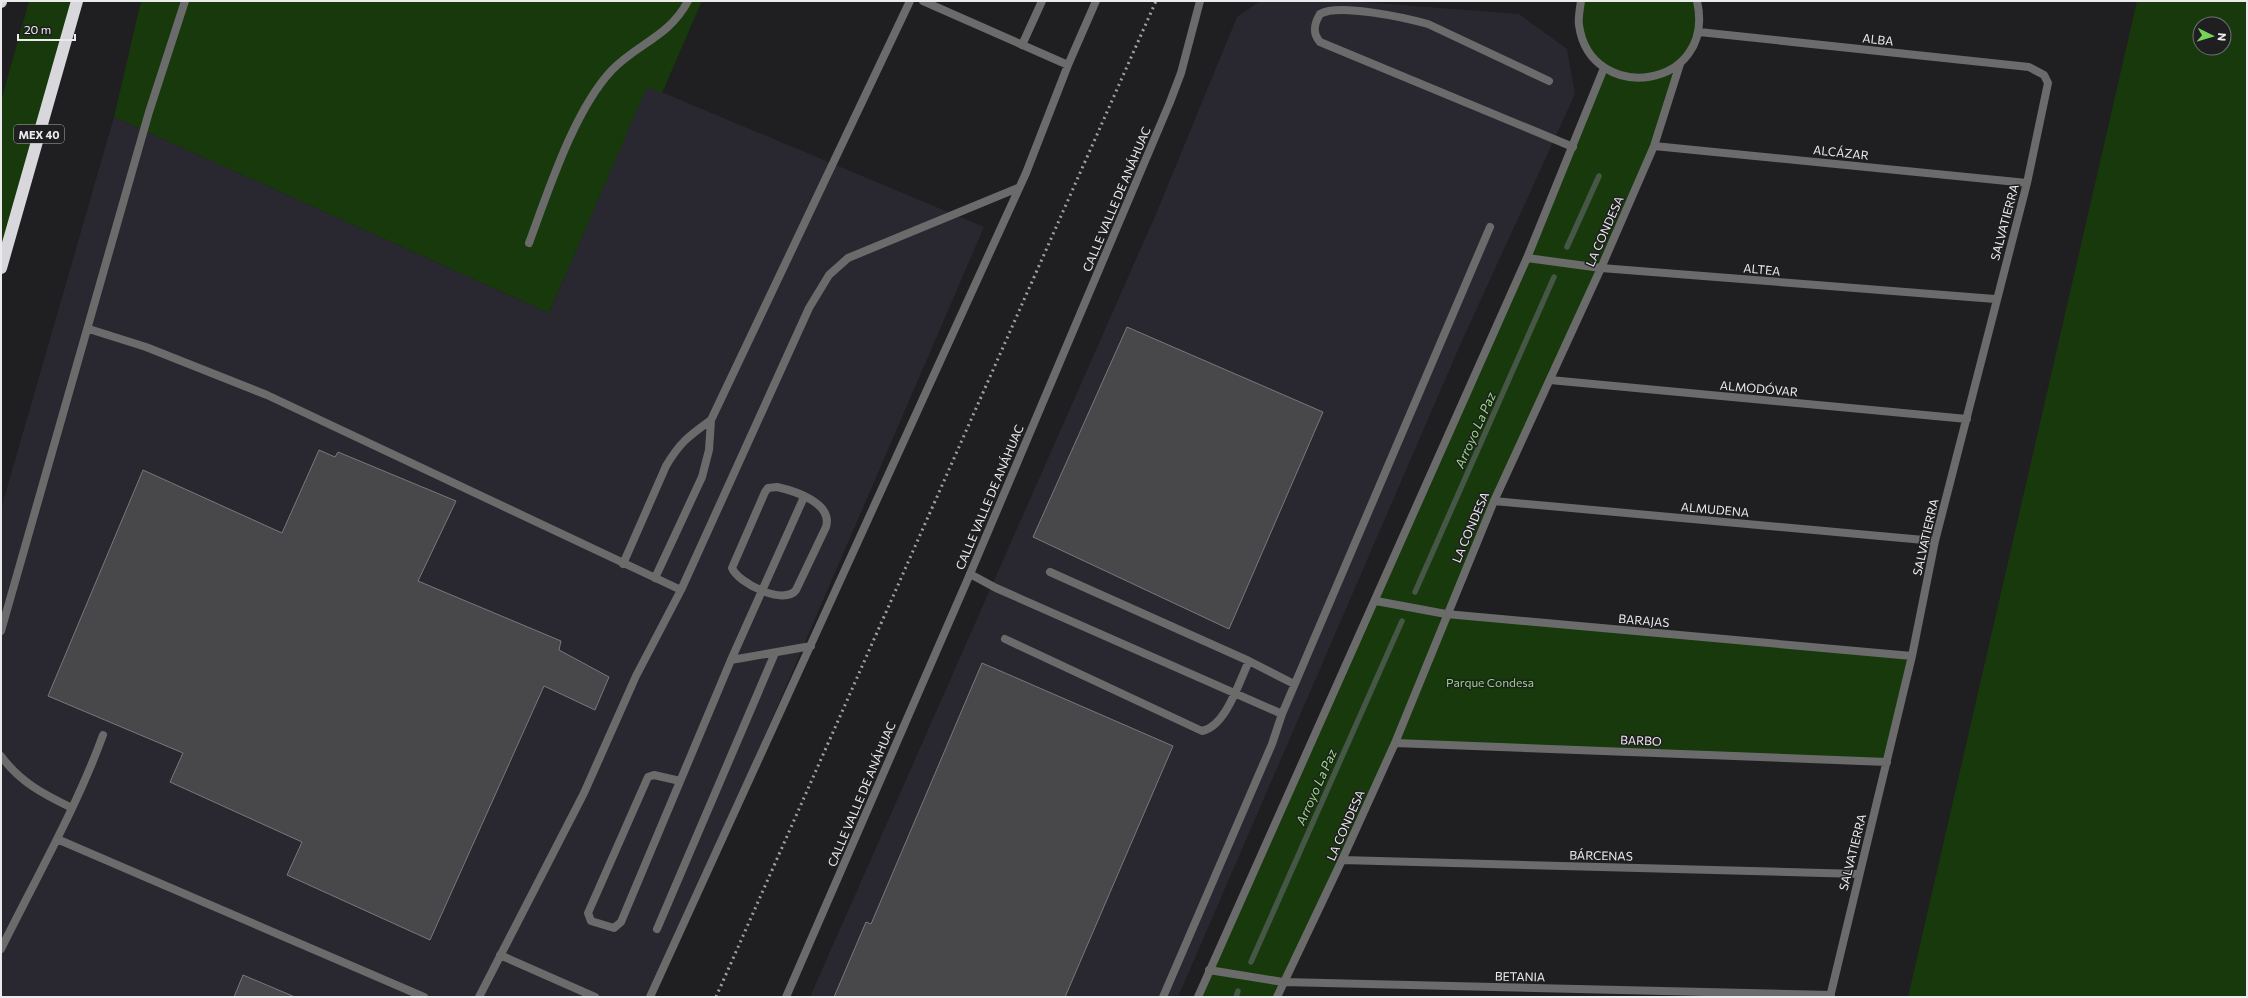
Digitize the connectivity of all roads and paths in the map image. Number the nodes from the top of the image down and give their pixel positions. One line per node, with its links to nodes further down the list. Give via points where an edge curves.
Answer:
1 (77, 1): 25 (highway, MEX 40)
2 (185, 1): 28 (street, via 149,112)
3 (688, 1): 23 (street, via 662,34 626,58 611,71 596,91 560,162)
4 (910, 1): 31 (street)
5 (923, 1): 12 (street)
6 (1042, 1): 12 (street)
7 (1096, 1): 14 (street)
8 (1200, 1): 37 (street, CALLE VALLE DE ANÁHUAC, via 1185,60 1170,102)
9 (1581, 1): 15 (street, via 1579,25 1587,49)
10 (1697, 1): 11 (street, via 1700,13)
11 (1699, 32): 13 (street, via 1692,49); 17 (street, ALBA, via 2030,67 2044,75)
12 (1022, 44): 14 (street)
13 (1680, 64): 15 (street, via 1663,74 1643,79 1622,77); 18 (street, LA CONDESA)
14 (1068, 65): 21 (street)
15 (1604, 68): 19 (street)
16 (1549, 81): 19 (street, via 1428,24 1409,19 1335,9 1320,14 1315,25 1316,37 1320,42)
17 (2048, 83): 20 (street, SALVATIERRA)
18 (1654, 146): 20 (street, ALCÁZAR); 26 (street, LA CONDESA)
19 (1573, 147): 24 (street)
20 (2027, 183): 27 (street, SALVATIERRA)
21 (1018, 188): 39 (street, via 848,258 829,275 809,308); 45 (street)
22 (1490, 227): 50 (street)
23 (529, 243)
24 (1527, 258): 26 (street, ALTEA); 41 (street)
25 (1, 268)
26 (1601, 268): 27 (street, ALTEA); 29 (street, LA CONDESA)
27 (1996, 299): 30 (street, SALVATIERRA)
28 (89, 329): 35 (street, via 146,347 267,395); 43 (street)
29 (1550, 380): 30 (street, ALMODÓVAR); 33 (street, LA CONDESA)
30 (1967, 419): 34 (street, SALVATIERRA)
31 (711, 420): 35 (street, via 686,438 666,466); 38 (street, via 702,477)
32 (804, 497): 40 (street); 40 (street, via 821,504 825,509 828,520 826,527 794,594 783,597); 40 (street, via 777,486 768,488 765,492 732,568 740,579)
33 (1494, 501): 34 (street, ALMUDENA); 42 (street, LA CONDESA)
34 (1935, 542): 47 (street, SALVATIERRA)
35 (623, 564): 38 (street)
36 (1050, 572): 49 (street)
37 (970, 574): 51 (street, via 996,588); 72 (street, CALLE VALLE DE ANÁHUAC)
38 (655, 578): 39 (street)
39 (681, 590): 64 (street, via 636,676 584,793)
40 (762, 590): 48 (street)
41 (1376, 601): 42 (street, BARAJAS); 65 (street)
42 (1446, 614): 47 (street, BARAJAS); 54 (street, LA CONDESA)
43 (1, 631)
44 (1005, 639): 51 (street, via 1202,731 1210,729 1220,720)
45 (811, 646): 46 (street); 71 (street)
46 (775, 653): 48 (street); 62 (street)
47 (1912, 656): 56 (street, SALVATIERRA)
48 (731, 660): 57 (street)
49 (1249, 661): 50 (street); 51 (street)
50 (1294, 684): 52 (street)
51 (1235, 694): 52 (street)
52 (1282, 714): 73 (street, via 1272,744)
53 (103, 735): 58 (street)
54 (1395, 743): 56 (street, BARBO); 60 (street, LA CONDESA)
55 (1, 756): 58 (street, via 33,789)
56 (1887, 762): 61 (street, SALVATIERRA)
57 (680, 781): 57 (street, via 648,776 588,913 591,921 614,928 621,922)
58 (72, 808): 59 (street)
59 (57, 839): 63 (street); 68 (street)
60 (1342, 860): 61 (street, BÁRCENAS); 66 (street, LA CONDESA)
61 (1859, 874): 67 (street, SALVATIERRA)
62 (657, 929)
63 (1, 949)
64 (500, 955): 69 (street); 70 (street)
65 (1209, 970): 66 (street, BETANIA); 74 (street)
66 (1283, 982): 67 (street, BETANIA); 75 (street, LA CONDESA)
67 (1830, 996)
68 (424, 997)
69 (479, 997)
70 (595, 997)
71 (650, 997)
72 (786, 997)
73 (1163, 997)
74 (1198, 997)
75 (1276, 997)

